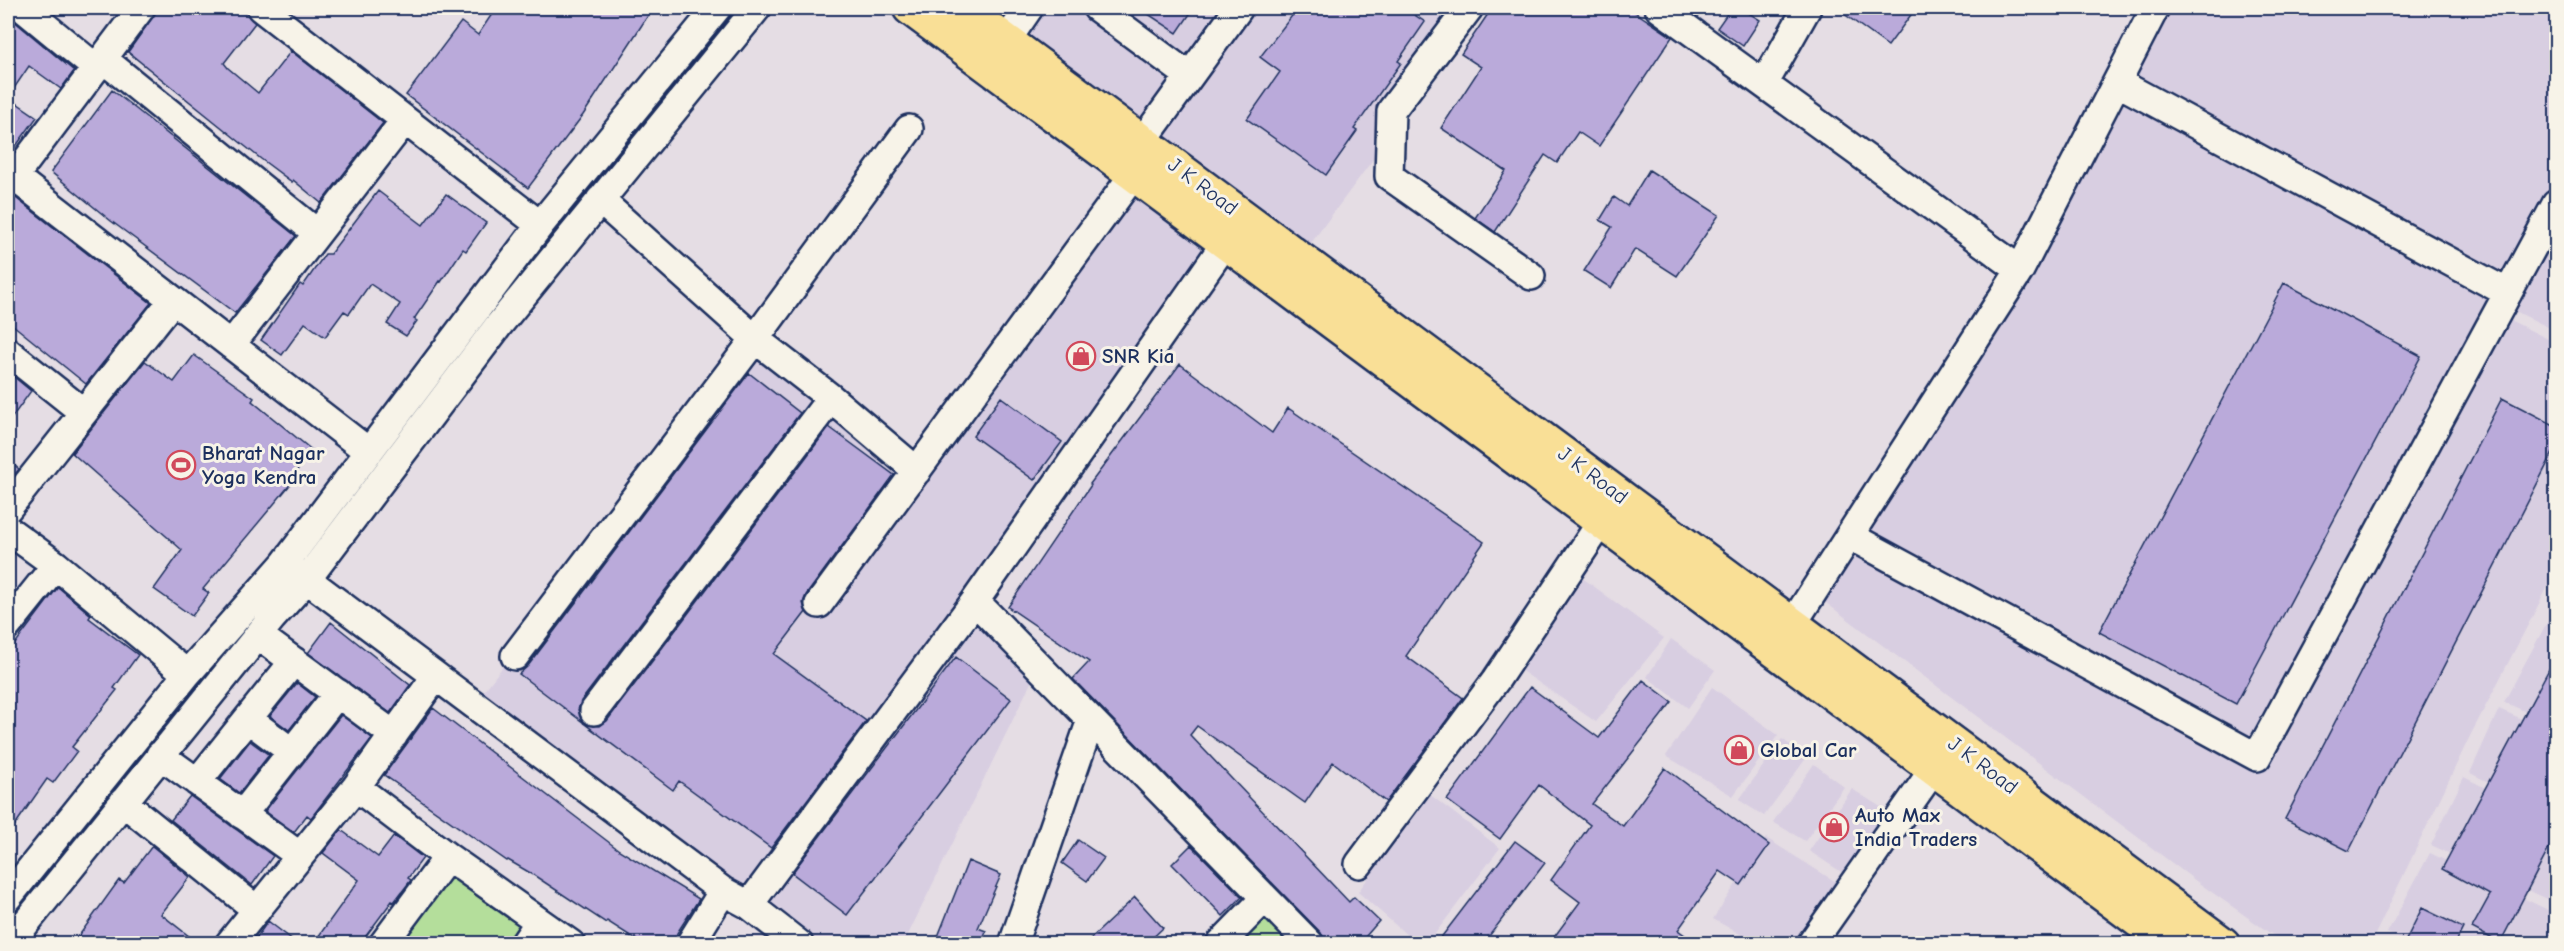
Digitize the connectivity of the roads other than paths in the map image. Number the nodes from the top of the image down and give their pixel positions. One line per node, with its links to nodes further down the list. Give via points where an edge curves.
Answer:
1 (23, 8): 16 (street)
2 (141, 8): 16 (street)
3 (261, 8): 20 (street)
4 (717, 8): 26 (street)
5 (757, 8): 24 (street)
6 (910, 8): 22 (main road, J K Road)
7 (962, 8): 15 (main road, J K Road)
8 (1029, 8): 15 (street)
9 (1097, 8): 17 (street)
10 (1239, 8): 17 (street)
11 (1469, 8): 30 (street, via 1391,111 1389,176)
12 (1659, 8): 19 (street)
13 (1807, 8): 19 (street)
14 (2155, 8): 18 (street)
15 (1007, 40): 22 (main road, J K Road)
16 (99, 63): 23 (street); 28 (street)
17 (1189, 76): 22 (street)
18 (2117, 82): 29 (street); 31 (street)
19 (1764, 84): 29 (street)
20 (405, 120): 26 (street); 28 (street)
21 (909, 129): 33 (street)
22 (1134, 161): 27 (main road, J K Road); 39 (street)
23 (11, 174): 32 (street)
24 (600, 200): 33 (street); 46 (street, via 498,327)
25 (2556, 204): 31 (street)
26 (540, 225): 38 (street)
27 (1220, 225): 41 (main road, J K Road); 47 (street); 51 (main road, J K Road)
28 (317, 233): 34 (street)
29 (2020, 270): 43 (street)
30 (1532, 276)
31 (2508, 293): 43 (street, via 2258,757)
32 (173, 300): 34 (street); 37 (street)
33 (755, 339): 36 (street); 52 (street)
34 (231, 345): 38 (street)
35 (8, 352): 37 (street)
36 (831, 398): 39 (street); 57 (street)
37 (83, 412): 40 (street)
38 (369, 452): 44 (street)
39 (916, 471): 48 (street)
40 (8, 508)
41 (1602, 521): 51 (main road, J K Road); 70 (street, via 1496,680)
42 (8, 530): 45 (street)
43 (1850, 536): 51 (street)
44 (285, 563): 46 (street); 54 (street)
45 (56, 565): 49 (street); 54 (street)
46 (307, 579): 50 (street); 55 (street)
47 (975, 601): 59 (street); 75 (street)
48 (819, 604)
49 (8, 625)
50 (258, 635): 53 (street); 62 (street)
51 (1784, 637): 63 (main road, J K Road)
52 (515, 656)
53 (294, 661): 56 (street); 58 (street)
54 (187, 674): 71 (street)
55 (436, 676): 60 (street); 72 (street)
56 (338, 693): 60 (street); 61 (street)
57 (594, 711)
58 (248, 719): 61 (street); 64 (street)
59 (1091, 720): 74 (street); 79 (street)
60 (394, 735): 65 (street)
61 (292, 752): 67 (street)
62 (160, 755): 64 (street); 66 (street)
63 (1943, 755): 88 (street); 89 (main road, J K Road); 90 (main road, J K Road)
64 (197, 782): 67 (street)
65 (356, 787): 68 (street); 69 (street)
66 (123, 802): 73 (street); 76 (street)
67 (242, 815): 68 (street)
68 (300, 856): 76 (street)
69 (448, 857): 78 (street); 82 (street)
70 (1359, 864)
71 (12, 880): 73 (street)
72 (723, 891): 75 (street); 84 (street)
73 (47, 897): 77 (street)
74 (1265, 898): 86 (street); 87 (street)
75 (749, 905): 85 (street)
76 (257, 910): 81 (street)
77 (17, 914): 80 (street)
78 (532, 933): 83 (street)
79 (1017, 942)
80 (9, 944)
81 (229, 944)
82 (383, 944)
83 (571, 944)
84 (690, 944)
85 (799, 944)
86 (1221, 944)
87 (1310, 944)
88 (1810, 944)
89 (2170, 944)
90 (2223, 944)

